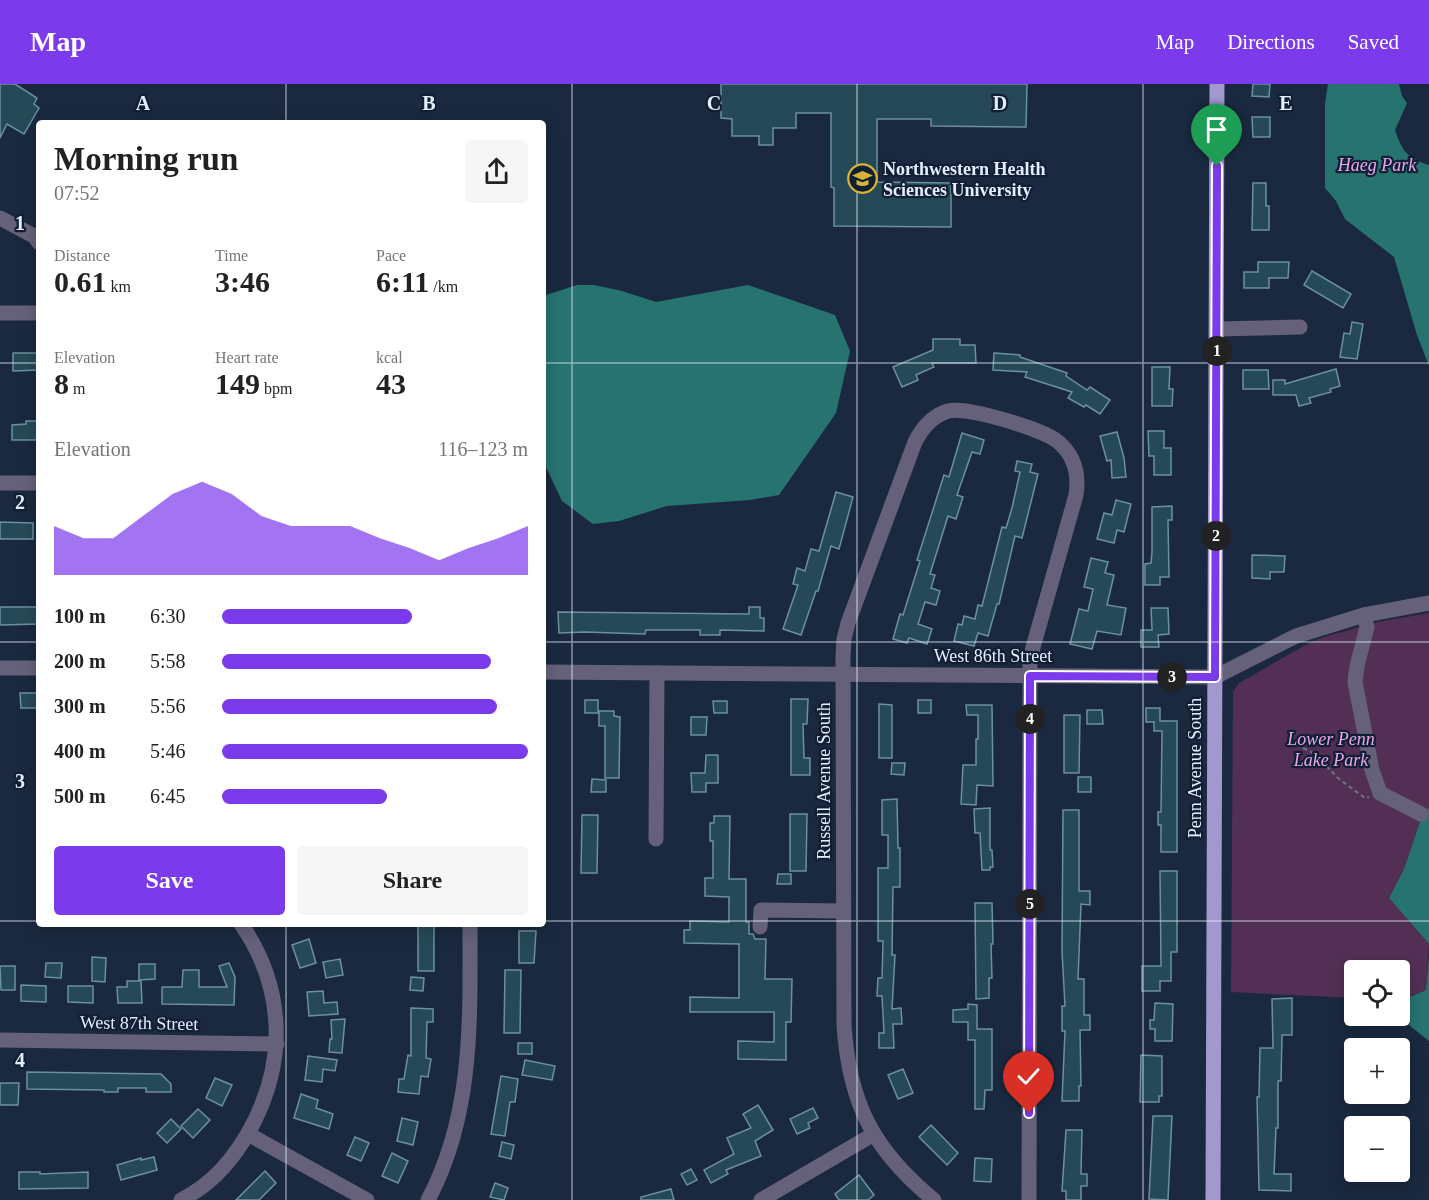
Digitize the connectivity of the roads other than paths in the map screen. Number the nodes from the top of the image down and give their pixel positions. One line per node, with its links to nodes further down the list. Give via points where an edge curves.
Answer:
1 (1217, 84): 7 (main road, Penn Avenue South)
2 (0, 218): 3 (street)
3 (36, 239)
4 (0, 313): 5 (street)
5 (36, 313)
6 (1300, 327): 7 (street)
7 (1217, 329): 18 (main road, Penn Avenue South)
8 (0, 483): 9 (street)
9 (36, 483)
10 (1429, 603): 11 (street, West 86th Street)
11 (1364, 615): 18 (street, West 86th Street, via 1296,636); 19 (street, via 1367,627 1355,682 1372,770 1380,793)
12 (0, 668): 13 (street)
13 (36, 668)
14 (546, 672): 15 (street, West 86th Street)
15 (657, 673): 16 (street, West 86th Street); 20 (street)
16 (843, 674): 17 (street, West 86th Street); 17 (street, Russell Avenue South, via 848,623 922,428 948,411 963,410 1057,441 1075,465 1076,495 1030,658); 21 (street, Russell Avenue South)
17 (1030, 676): 18 (street, West 86th Street); 34 (street, Russell Avenue South)
18 (1215, 677): 35 (main road, Penn Avenue South)
19 (1421, 814)
20 (656, 839)
21 (843, 911): 24 (street, via 760,910); 28 (street, Russell Avenue South, via 846,1058 854,1092)
22 (244, 927): 26 (street, via 265,967 273,994)
23 (470, 927): 31 (street, via 468,1065 450,1149)
24 (760, 927)
25 (0, 1040): 26 (street, West 87th Street)
26 (277, 1044): 27 (street, via 272,1081)
27 (248, 1134): 29 (street, via 232,1158); 30 (street)
28 (874, 1134): 32 (street); 33 (street, Russell Avenue South, via 907,1178)
29 (182, 1200)
30 (367, 1200)
31 (428, 1200)
32 (761, 1200)
33 (934, 1200)
34 (1029, 1200)
35 (1213, 1200)

